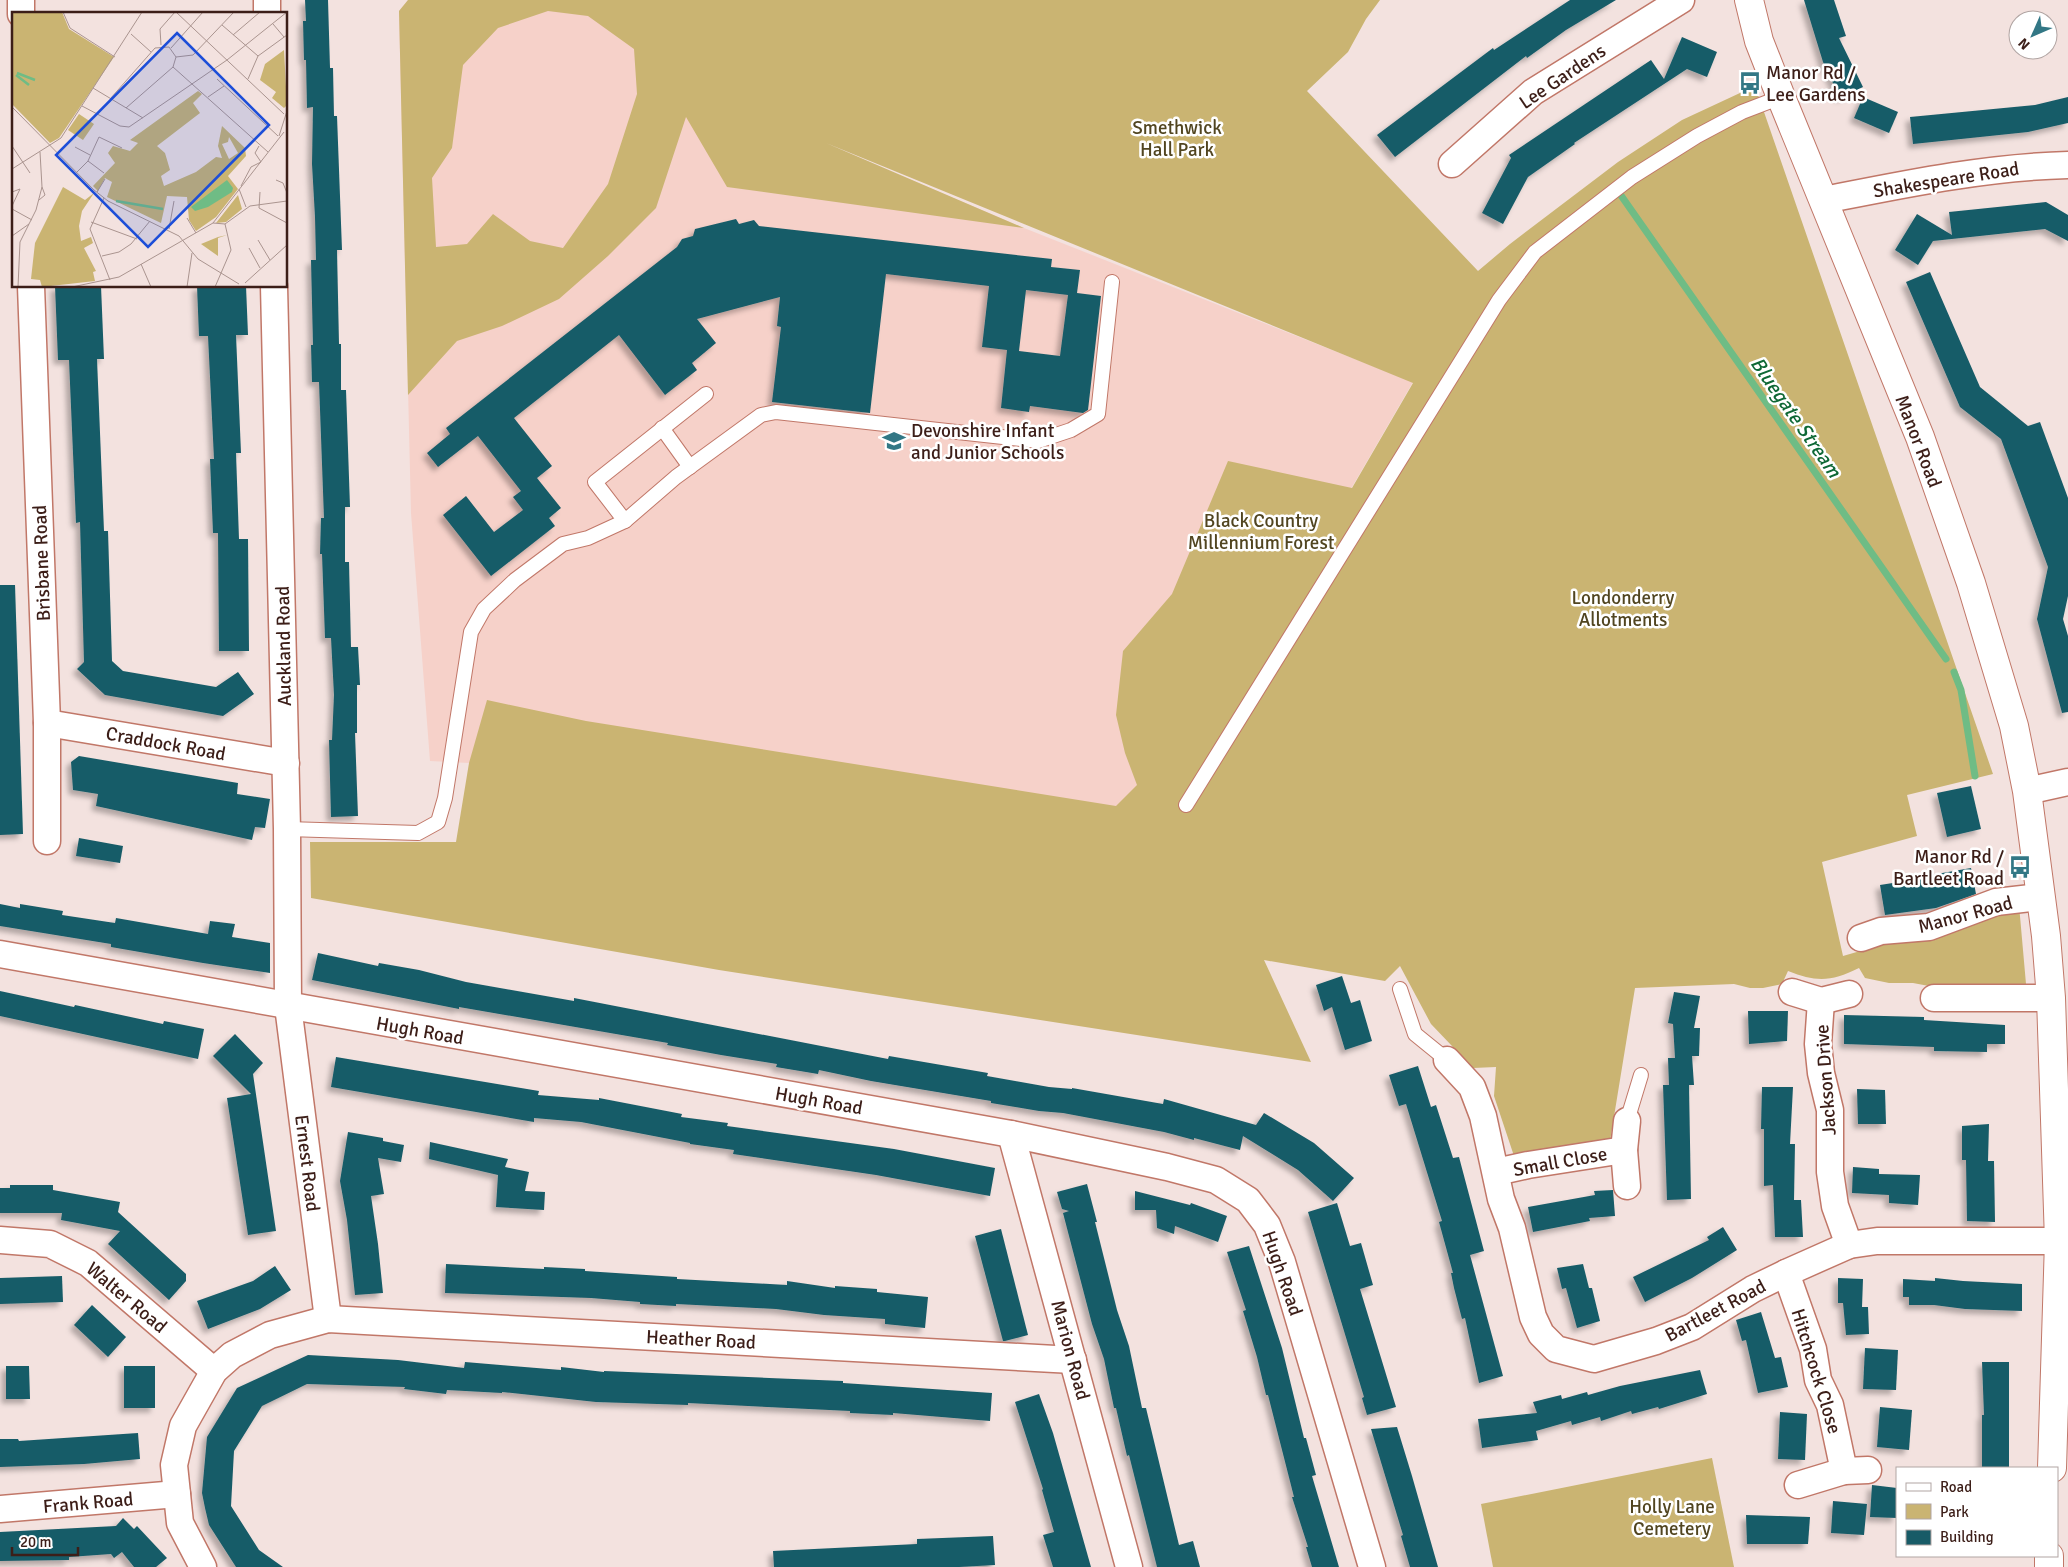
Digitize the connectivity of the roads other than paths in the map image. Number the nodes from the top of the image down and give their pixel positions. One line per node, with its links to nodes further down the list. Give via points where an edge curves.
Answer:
1 (1681, 0): 4 (street, Lee Gardens, via 1533,92)
2 (1749, 0): 3 (street, Manor Road, via 1759,41)
3 (1781, 97): 6 (street, Manor Road); 18 (lane, via 1742,112 1697,136 1632,177 1535,252 1500,300)
4 (1452, 164)
5 (2068, 165): 6 (street, Shakespeare Road, via 2026,166 1920,181)
6 (1824, 200): 17 (street, Manor Road, via 1920,437 1968,574 2014,726)
7 (1112, 282): 12 (lane, via 1098,414 1071,430 1038,441 776,412 761,415)
8 (31, 288): 14 (street, Brisbane Road)
9 (274, 288): 15 (street, Auckland Road)
10 (706, 394): 11 (lane)
11 (662, 428): 12 (lane); 13 (lane, via 595,482)
12 (690, 467): 13 (lane)
13 (625, 521): 19 (lane, via 588,538 563,544 515,580 484,609 471,632 445,798 438,822 418,833)
14 (47, 722): 15 (street, Craddock Road); 20 (street, Brisbane Road)
15 (286, 763): 19 (street, Auckland Road)
16 (2068, 782): 17 (street)
17 (2027, 791): 21 (street, Manor Road)
18 (1186, 805)
19 (287, 829): 30 (street, Auckland Road)
20 (47, 841)
21 (2040, 897): 22 (street, Manor Road, via 1996,902 1929,927 1881,930); 28 (street, Manor Road)
22 (1861, 938)
23 (0, 954): 30 (street, Hugh Road)
24 (1400, 989): 31 (lane, via 1415,1034)
25 (1792, 992): 29 (street, Jackson Drive)
26 (1849, 994): 29 (street, Jackson Drive)
27 (1934, 998): 28 (street)
28 (2051, 998): 39 (street, Manor Road)
29 (1821, 1001): 40 (street, Jackson Drive, via 1818,1044 1830,1110 1830,1172 1835,1206)
30 (288, 1006): 34 (street, Hugh Road); 42 (street, Ernest Road)
31 (1447, 1060): 36 (street, Bartleet Road, via 1481,1083 1483,1116)
32 (1641, 1075): 33 (lane)
33 (1627, 1121): 35 (street, Small Close)
34 (1011, 1134): 43 (street, Marion Road); 51 (street, Hugh Road, via 1216,1180 1248,1200 1267,1224 1282,1262)
35 (1624, 1150): 36 (street, Small Close); 37 (street, Small Close)
36 (1496, 1172): 41 (street, Bartleet Road, via 1533,1317 1542,1334 1556,1349 1594,1359 1656,1342 1692,1327 1753,1289)
37 (1627, 1186)
38 (0, 1240): 44 (street, Walter Road, via 50,1244 88,1263)
39 (2059, 1241): 40 (street, Bartleet Road, via 1877,1241); 45 (street, Manor Road)
40 (1849, 1245): 41 (street, Bartleet Road)
41 (1786, 1273): 46 (street, Hitchcock Close, via 1813,1349 1818,1380 1856,1471)
42 (328, 1319): 43 (street, Heather Road); 44 (street, Heather Road, via 270,1335 232,1355)
43 (1073, 1360): 50 (street, Marion Road)
44 (214, 1371): 47 (street, Heather Road, via 183,1426 174,1465)
45 (2052, 1467)
46 (1798, 1485)
47 (177, 1494): 48 (street, Frank Road); 49 (street, Heather Road, via 180,1523)
48 (0, 1509)
49 (203, 1567)
50 (1129, 1567)
51 (1372, 1567)

